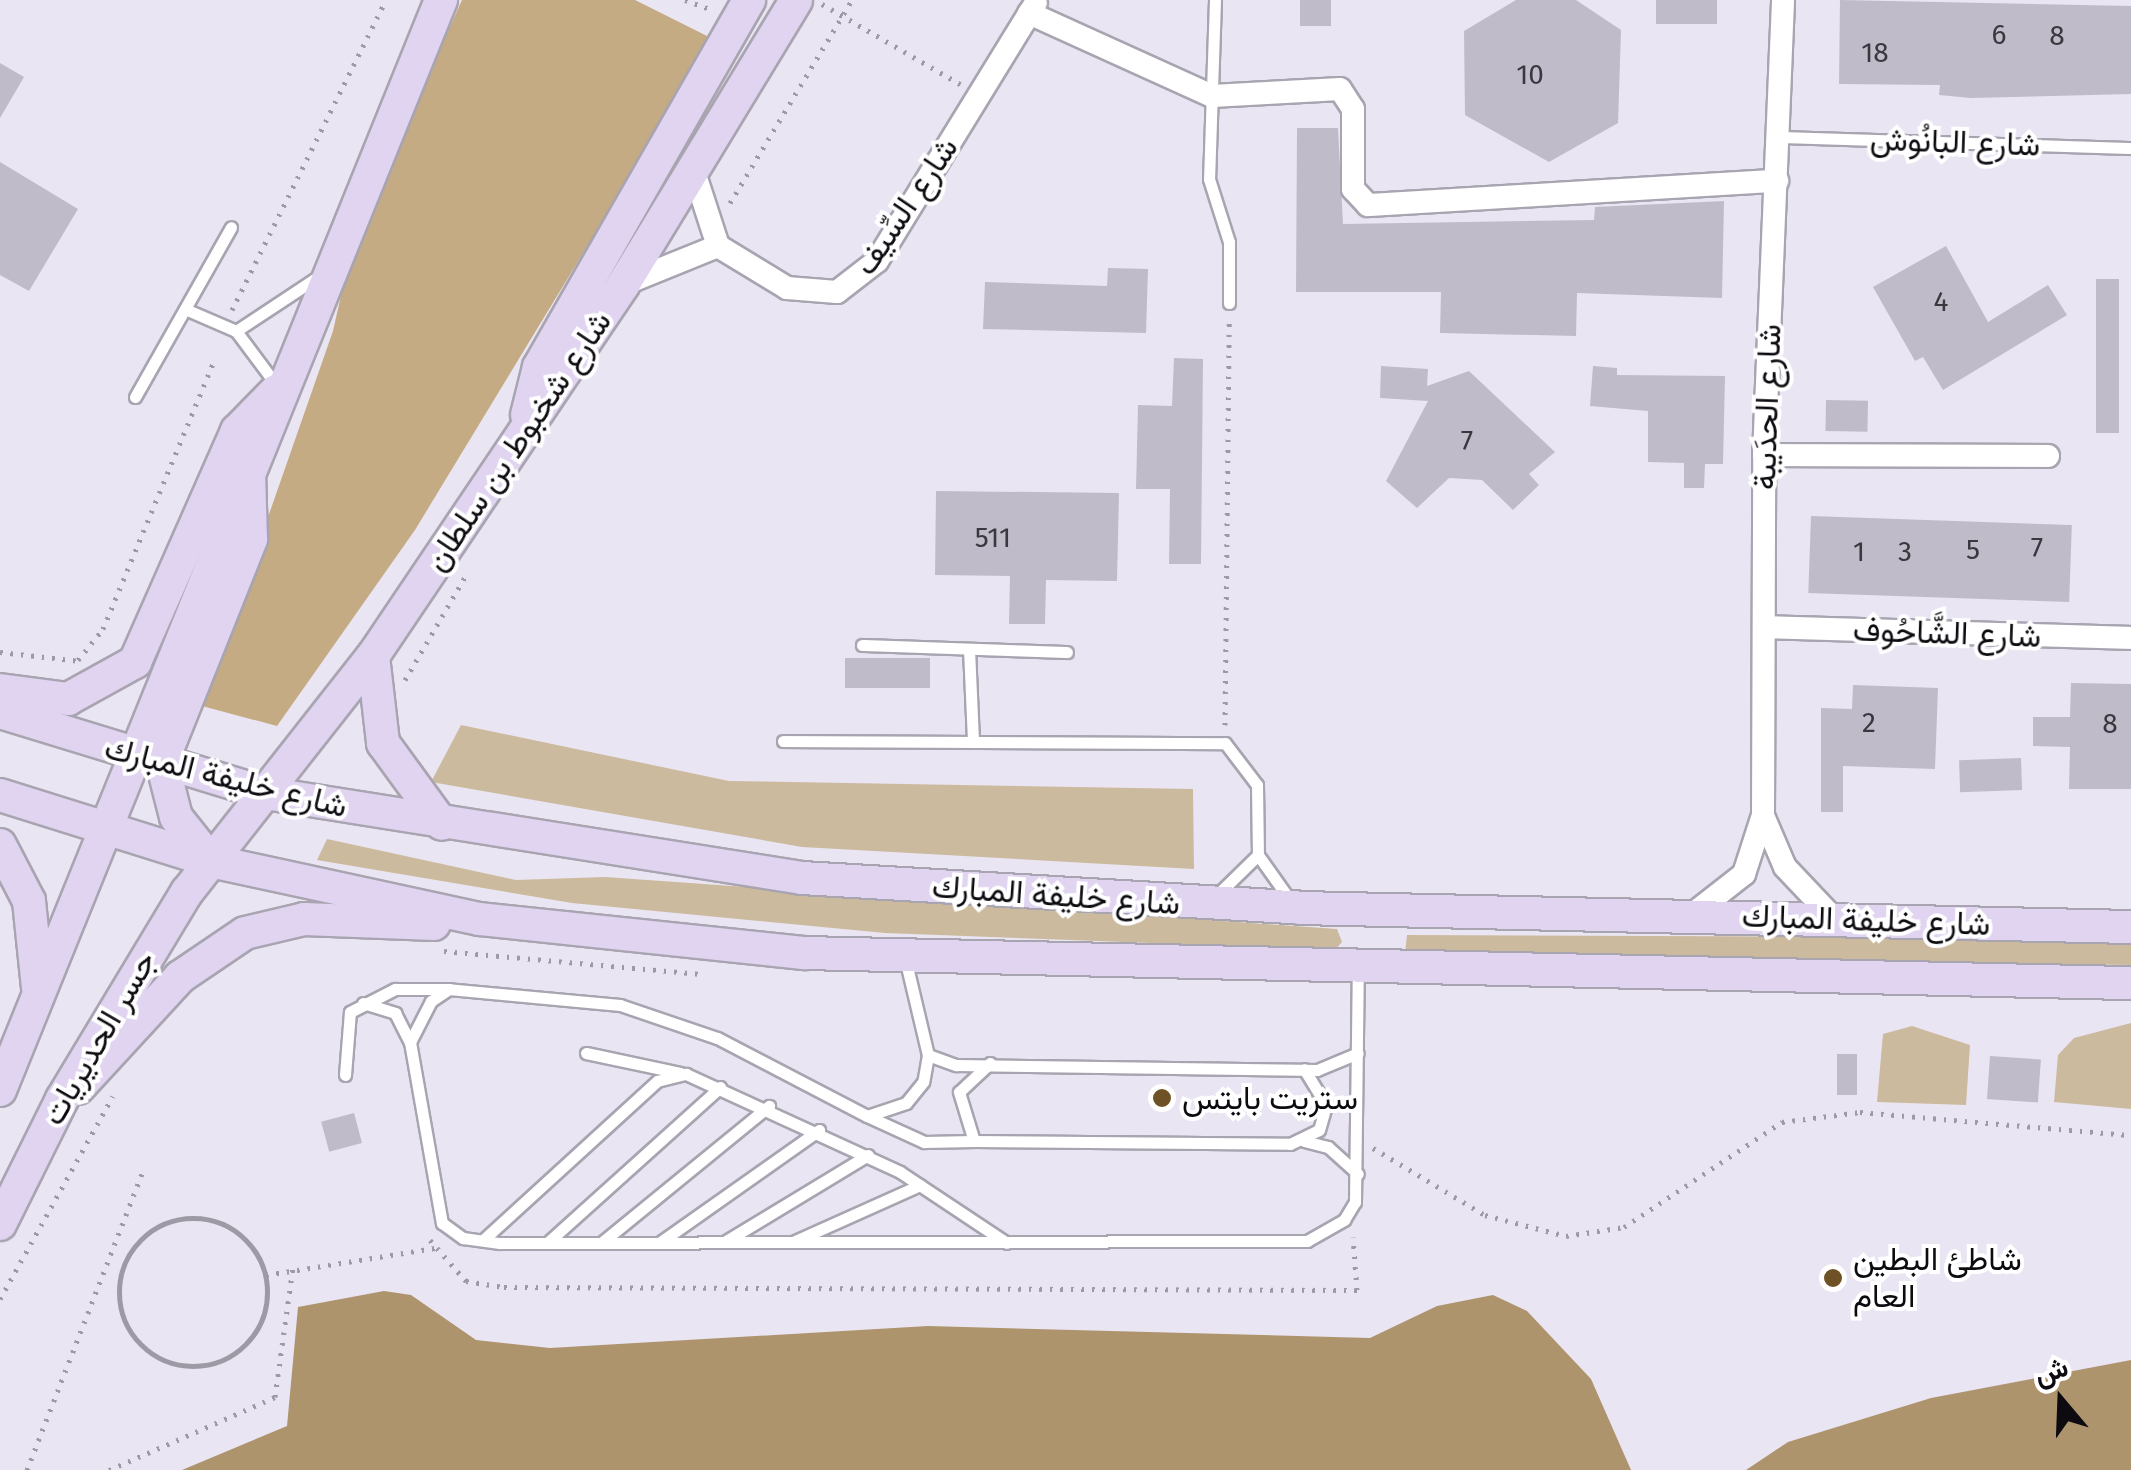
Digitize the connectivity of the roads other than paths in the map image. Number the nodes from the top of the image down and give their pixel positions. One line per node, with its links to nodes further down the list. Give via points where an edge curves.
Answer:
1 (749, 0): 21 (main road, via 539,367)
2 (796, 0): 10 (main road, شارع شخبوط بن سلطان)
3 (1214, 0): 7 (lane)
4 (1783, 0): 8 (street, شارع الحدَيبة)
5 (440, 1): 14 (main road)
6 (1034, 6): 7 (street); 13 (street, شارع السِّيف, via 860,280 812,295)
7 (1212, 96): 11 (street, via 1333,86 1347,94 1352,189 1368,205); 16 (lane, via 1208,180 1229,242)
8 (1778, 137): 9 (lane, شارع البانُوش); 11 (street, شارع الحدَيبة)
9 (2131, 148)
10 (694, 172): 13 (street); 15 (main road, شارع شخبوط بن سلطان)
11 (1777, 181): 22 (street, شارع الحدَيبة)
12 (231, 227): 17 (lane)
13 (718, 246): 15 (street)
14 (327, 272): 18 (lane); 19 (main road)
15 (623, 284): 21 (main road, شارع شخبوط بن سلطان)
16 (1230, 303)
17 (185, 309): 18 (lane); 20 (lane)
18 (236, 331): 19 (lane)
19 (280, 389): 30 (main road, via 237,431 147,646 104,686 49,700); 34 (main road)
20 (135, 398)
21 (527, 430): 29 (main road, شارع شخبوط بن سلطان)
22 (1764, 455): 23 (street); 24 (street, شارع الحدَيبة)
23 (2048, 456)
24 (1764, 627): 25 (street, شارع الشَّاحُوف); 37 (street, شارع الحدَيبة)
25 (2131, 638)
26 (862, 645): 27 (lane)
27 (969, 649): 28 (lane); 33 (lane)
28 (1067, 652)
29 (373, 656): 35 (main road, شارع شخبوط بن سلطان); 38 (main road, via 383,743)
30 (0, 690)
31 (0, 712): 34 (main road, شارع خليفة المبارك)
32 (783, 741): 33 (lane)
33 (973, 742): 41 (lane, via 1224,744 1256,785)
34 (149, 759): 35 (main road, شارع خليفة المبارك); 39 (main road); 42 (main road, via 176,817)
35 (266, 793): 38 (main road, شارع خليفة المبارك); 42 (main road, شارع شخبوط بن سلطان)
36 (0, 796): 39 (main road, شارع خليفة المبارك)
37 (1763, 815): 46 (street, شارع الحدَيبة, via 1744,874); 48 (street, شارع الحدَيبة, via 1785,867)
38 (442, 824): 43 (main road, شارع خليفة المبارك, via 802,878)
39 (105, 832): 42 (main road, شارع خليفة المبارك); 55 (main road, جسر الحديريات)
40 (0, 846): 55 (main road, via 28,901)
41 (1258, 855): 43 (lane, via 1232,887); 44 (lane)
42 (211, 861): 47 (main road, شارع خليفة المبارك); 67 (main road, جسر الحديريات)
43 (1196, 904): 44 (main road, شارع خليفة المبارك)
44 (1300, 908): 45 (main road, شارع خليفة المبارك)
45 (1478, 910): 46 (main road, شارع خليفة المبارك); 52 (main road, via 1493,924 1496,944)
46 (1693, 914): 48 (main road, شارع خليفة المبارك)
47 (480, 919): 50 (main road, شارع خليفة المبارك); 67 (main road, via 304,919 245,933 200,960)
48 (1836, 922): 49 (main road, شارع خليفة المبارك)
49 (2131, 926)
50 (905, 958): 51 (main road, شارع خليفة المبارك); 60 (lane)
51 (1358, 964): 52 (main road, شارع خليفة المبارك); 59 (lane)
52 (1475, 965): 53 (main road, شارع خليفة المبارك)
53 (2131, 983)
54 (449, 990): 56 (lane, via 395,989); 57 (lane, via 431,1001); 69 (lane, via 620,1005 718,1038)
55 (39, 994): 66 (main road, جسر الحديريات)
56 (363, 1003): 57 (lane, via 394,1013); 63 (lane, via 342,1036)
57 (410, 1042): 77 (lane, via 442,1223 463,1238)
58 (586, 1053): 64 (lane)
59 (1358, 1053): 62 (lane); 74 (lane)
60 (928, 1055): 61 (lane); 69 (lane, via 906,1104)
61 (990, 1063): 62 (lane); 72 (lane, via 959,1092)
62 (1304, 1069): 71 (lane, via 1326,1105 1319,1130)
63 (345, 1074)
64 (686, 1074): 65 (lane); 77 (lane, via 657,1081)
65 (720, 1087): 68 (lane); 78 (lane)
66 (0, 1090)
67 (62, 1099): 76 (main road, جسر الحديريات)
68 (769, 1106): 70 (lane); 79 (lane)
69 (868, 1116): 72 (lane, via 924,1142)
70 (819, 1130): 73 (lane); 80 (lane)
71 (1304, 1140): 72 (lane); 74 (lane, via 1328,1146)
72 (974, 1141)
73 (868, 1155): 75 (lane); 81 (lane)
74 (1358, 1174): 83 (lane, via 1344,1220 1307,1241)
75 (920, 1185): 82 (lane); 83 (lane)
76 (0, 1224)
77 (484, 1240): 78 (lane)
78 (547, 1243): 79 (lane)
79 (601, 1243): 80 (lane)
80 (659, 1243): 81 (lane)
81 (723, 1243): 82 (lane)
82 (791, 1243): 83 (lane)
83 (1006, 1243)

